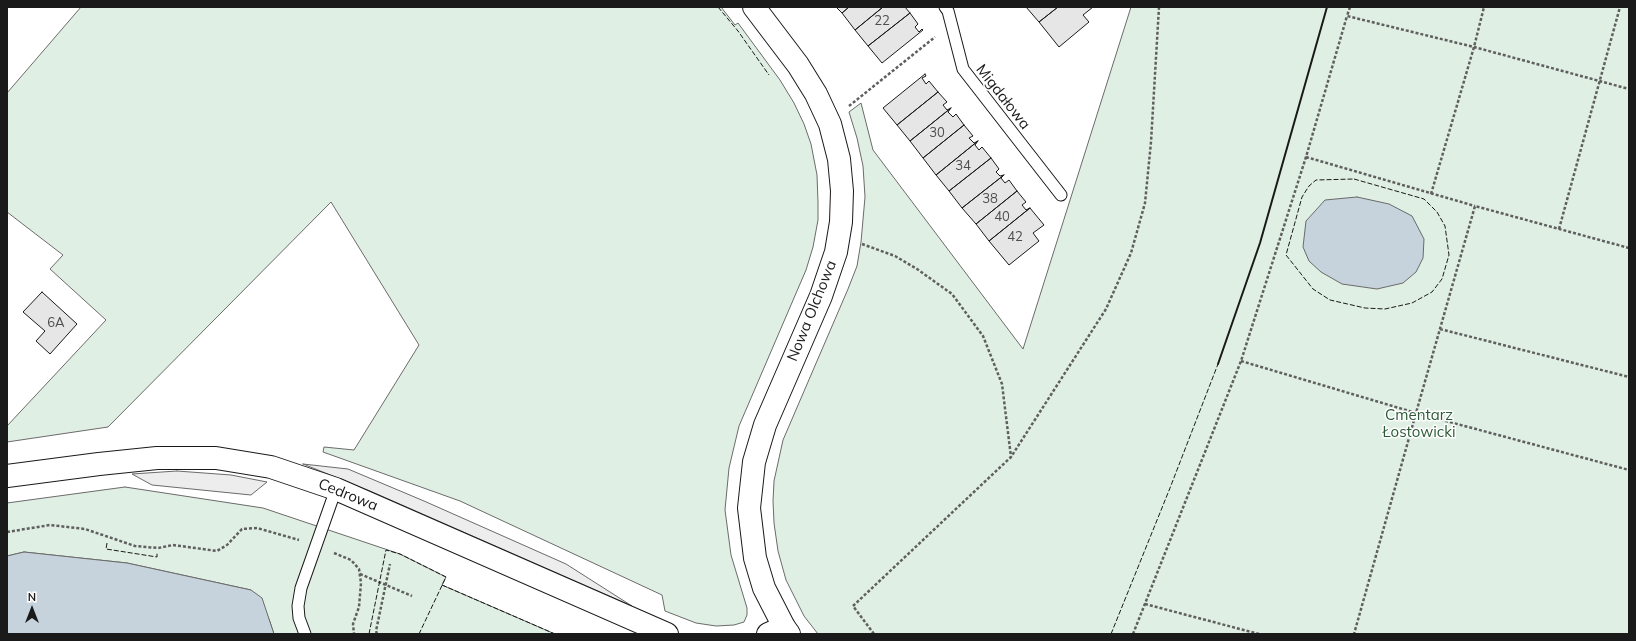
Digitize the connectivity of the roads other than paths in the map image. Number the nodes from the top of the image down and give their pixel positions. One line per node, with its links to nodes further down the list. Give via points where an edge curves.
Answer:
1 (754, 7): 6 (street, Nowa Olchowa, via 798,65 816,94 830,124 842,191 841,222 836,252 821,296 765,425 754,462 749,508 755,558)
2 (945, 7): 3 (lane, Migdałowa, via 963,69)
3 (1060, 195)
4 (7, 476): 5 (street, Cedrowa, via 131,460 216,458 271,467)
5 (336, 489): 7 (lane, via 298,606); 8 (street, Cedrowa)
6 (780, 632)
7 (305, 634)
8 (667, 634)

